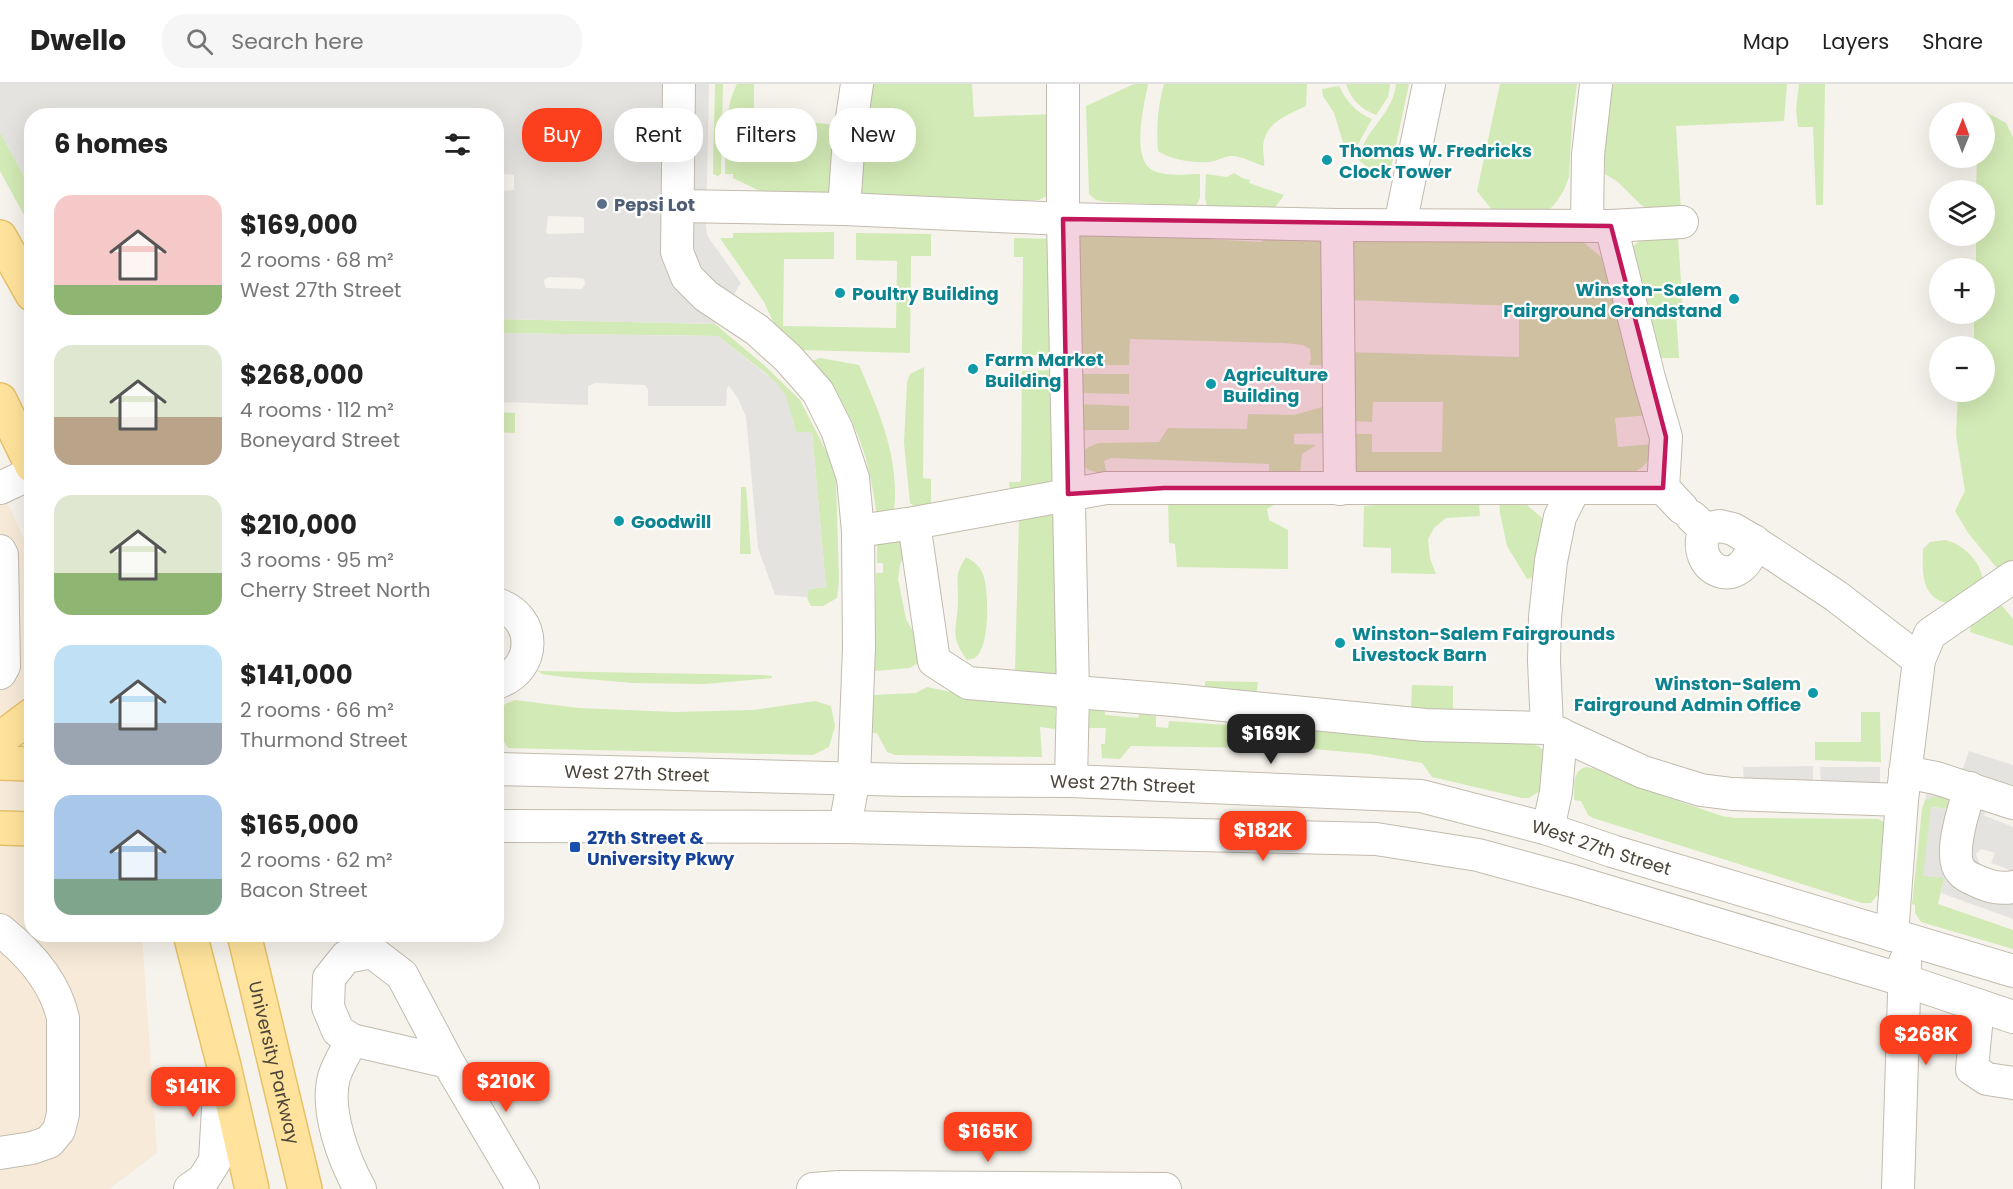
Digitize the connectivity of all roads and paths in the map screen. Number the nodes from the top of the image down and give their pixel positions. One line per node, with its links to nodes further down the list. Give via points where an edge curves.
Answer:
1 (679, 84): 6 (street)
2 (857, 84): 7 (street)
3 (1063, 84): 8 (street)
4 (1429, 84): 11 (street)
5 (1596, 84): 12 (street, via 1588,155)
6 (678, 206): 7 (street); 24 (street, via 677,252 687,277 788,358 818,392 828,410 853,478)
7 (844, 209): 8 (street)
8 (1063, 219): 10 (street); 21 (street)
9 (1682, 222): 12 (street)
10 (1337, 225): 11 (street); 19 (street)
11 (1400, 225): 12 (street)
12 (1599, 225): 22 (street, via 1649,378)
13 (0, 237): 14 (main road)
14 (24, 280)
15 (0, 400): 16 (main road)
16 (24, 450)
17 (24, 477): 18 (street)
18 (0, 488)
19 (1340, 489): 20 (street); 21 (street, via 1106,488)
20 (1574, 489): 22 (street); 34 (street, via 1560,517 1545,617 1544,671)
21 (1068, 494): 23 (street); 32 (street)
22 (1686, 511): 25 (street); 25 (street, via 1701,538 1708,565 1717,572 1739,570 1748,560)
23 (914, 523): 24 (street); 32 (street, via 934,661 968,683)
24 (858, 531): 39 (street)
25 (1754, 541): 30 (street, via 1836,596)
26 (1, 580): 29 (street)
27 (2007, 592): 30 (street, via 1930,634)
28 (504, 606): 31 (street, via 517,615 528,640 521,666)
29 (1, 656)
30 (1918, 660): 41 (street)
31 (504, 679)
32 (1073, 693): 34 (street, via 1425,725); 40 (street)
33 (24, 722): 35 (main road)
34 (1554, 731): 41 (street, via 1643,772 1701,790 1732,794); 48 (street, via 1556,792)
35 (0, 739)
36 (0, 763): 37 (main road)
37 (24, 764)
38 (504, 769): 39 (street, West 27th Street)
39 (854, 777): 40 (street, West 27th Street); 45 (street)
40 (1071, 781): 48 (street, West 27th Street, via 1421,796)
41 (1903, 786): 42 (street, via 1936,777); 51 (street)
42 (1970, 788): 43 (street); 49 (street, via 1955,858 1960,870 1998,889)
43 (2013, 803)
44 (504, 826): 45 (street)
45 (845, 827): 56 (street, via 1376,839 1478,855)
46 (0, 828): 47 (main road)
47 (24, 829)
48 (1548, 829): 51 (street, West 27th Street)
49 (2013, 887)
50 (0, 930): 64 (street, via 42,972 60,1002 63,1018 63,1114 58,1130 49,1142)
51 (1899, 938): 55 (street, West 27th Street); 56 (street)
52 (192, 942): 62 (main road)
53 (246, 942): 58 (main road, University Parkway)
54 (267, 942): 58 (main road)
55 (2013, 971)
56 (1903, 980): 57 (street); 72 (street)
57 (1978, 1005): 59 (street); 63 (street, via 1972,1069 1987,1079)
58 (263, 1017): 67 (main road, University Parkway)
59 (2013, 1017)
60 (352, 1040): 61 (street); 61 (street, via 338,1031 328,1007 329,978 346,957 372,952 402,975); 68 (street, via 334,1077 332,1094 340,1138)
61 (448, 1062): 69 (street)
62 (224, 1066): 65 (street, via 215,1161 203,1180); 66 (main road)
63 (2013, 1083)
64 (0, 1153)
65 (190, 1189)
66 (252, 1189)
67 (305, 1189)
68 (360, 1189)
69 (522, 1189)
70 (813, 1189): 71 (street)
71 (1165, 1189)
72 (1898, 1189)

